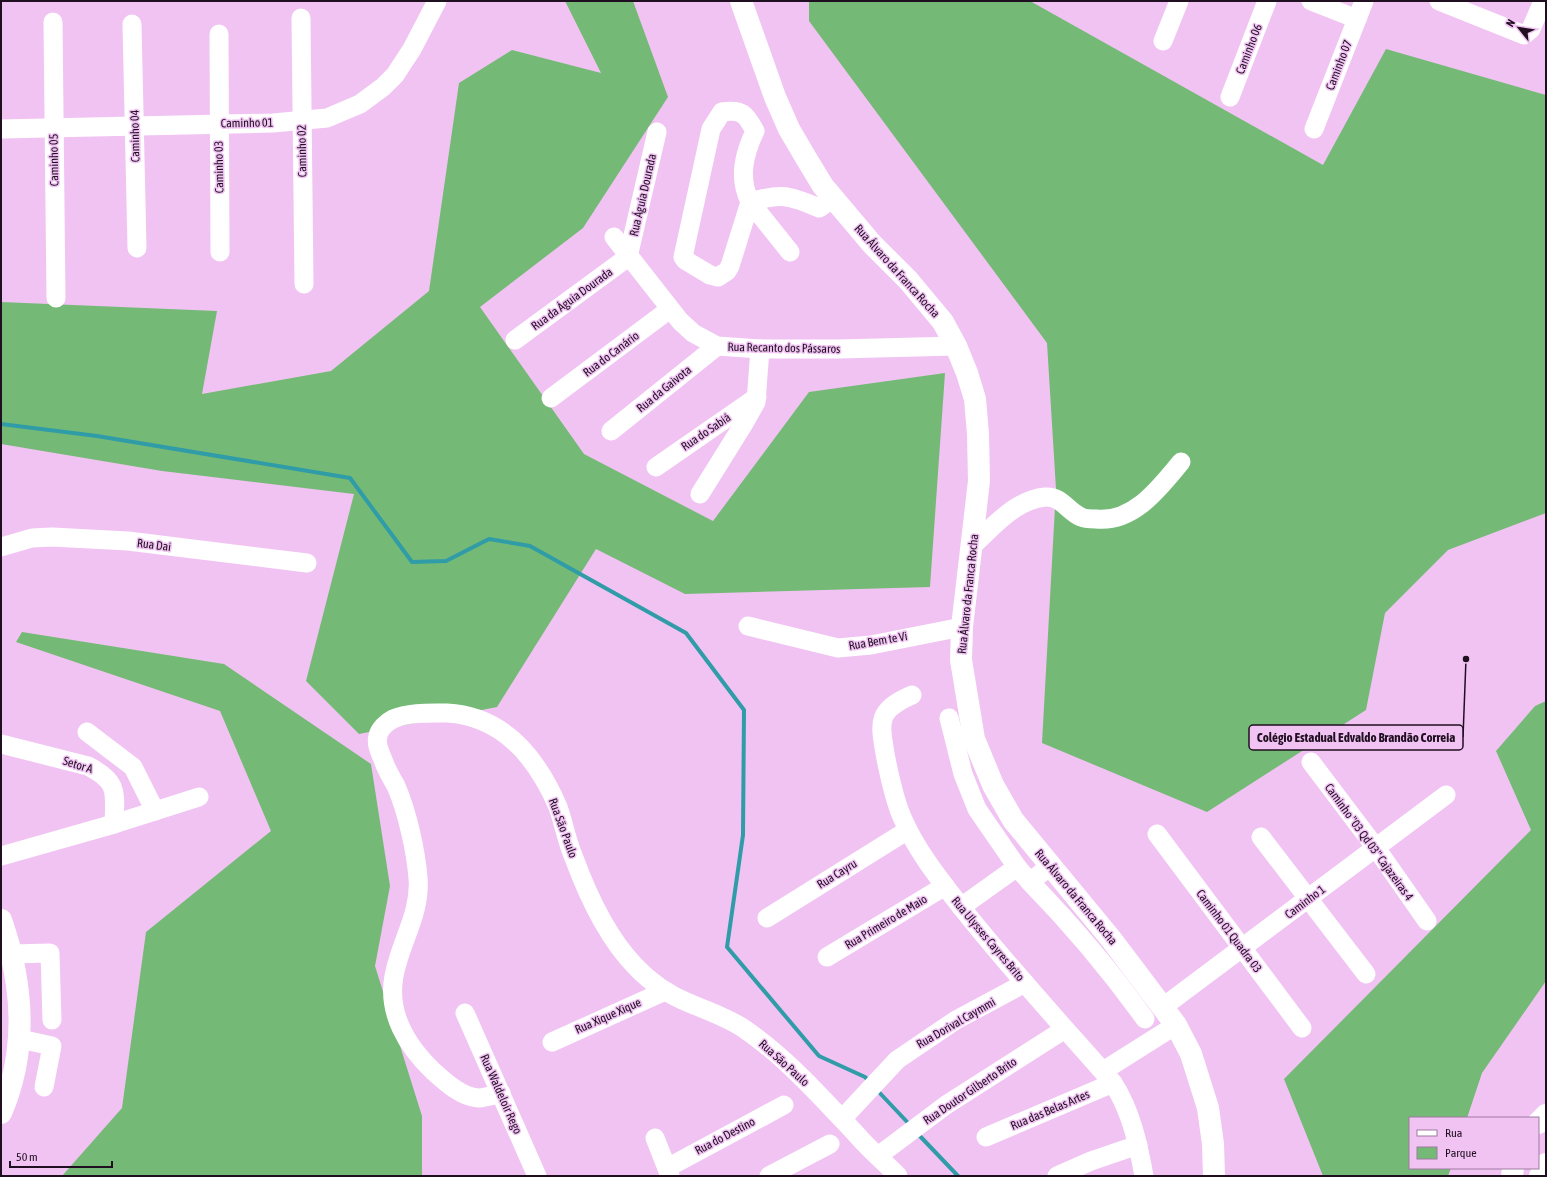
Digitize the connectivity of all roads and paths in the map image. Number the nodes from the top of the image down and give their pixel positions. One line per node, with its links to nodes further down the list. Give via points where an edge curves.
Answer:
1 (437, 1): 15 (street, Caminho 01, via 395,75 373,96 327,118)
2 (1179, 1): 13 (street)
3 (1267, 1): 14 (street, Caminho 06)
4 (1311, 1): 7 (street)
5 (1445, 2): 8 (street, via 1524,34 1529,32)
6 (743, 3): 22 (main road, Rua Álvaro da Franca Rocha, via 789,129 823,186)
7 (1363, 7): 20 (street, Caminho 07)
8 (1539, 10)
9 (301, 18): 15 (street, Caminho 02)
10 (53, 22): 18 (street, Caminho 05)
11 (132, 24): 17 (street, Caminho 04)
12 (220, 34): 16 (street, Caminho 03)
13 (1163, 41)
14 (1230, 97)
15 (302, 121): 16 (street, Caminho 01); 29 (street, Caminho 02)
16 (219, 123): 17 (street, Caminho 01); 26 (street, Caminho 03)
17 (135, 125): 18 (street, Caminho 01); 25 (street, Caminho 04)
18 (53, 127): 19 (street, Caminho 01); 30 (street, Caminho 05)
19 (1, 129)
20 (1314, 129)
21 (657, 132): 28 (street, Rua Águia Dourada)
22 (834, 198): 23 (street, via 819,208 793,197 772,196); 34 (main road, Rua Álvaro da Franca Rocha, via 872,244 928,303 943,322)
23 (750, 202): 23 (street, via 744,186 744,170 747,150 755,131 747,117 733,110 722,112 711,129 683,257 685,260 710,275 718,277 727,271 746,221); 27 (street)
24 (614, 237): 28 (street, Rua Recanto dos Pássaros)
25 (137, 248)
26 (220, 252)
27 (790, 252)
28 (628, 257): 31 (street, Rua Recanto dos Pássaros); 32 (street, Rua da Águia Dourada)
29 (304, 284)
30 (56, 298)
31 (670, 309): 33 (street, Rua Recanto dos Pássaros, via 693,333); 36 (street, Rua do Canário)
32 (515, 340)
33 (717, 346): 35 (street, Rua Recanto dos Pássaros); 38 (street, Rua da Gaivota)
34 (956, 346): 35 (street, Rua Recanto dos Pássaros); 42 (main road, Rua Álvaro da Franca Rocha, via 975,398 978,434 979,481)
35 (760, 349): 37 (street)
36 (552, 398)
37 (756, 398): 40 (street, Rua do Sabiá); 41 (street, via 744,425)
38 (611, 432)
39 (1181, 462): 42 (street, via 1147,500 1120,517 1104,520 1082,517 1056,498 1045,497 1030,501 1007,514)
40 (656, 467)
41 (700, 494)
42 (972, 546): 46 (main road, Rua Álvaro da Franca Rocha)
43 (1, 547): 44 (street, Rua Dai, via 32,538 52,536 128,542)
44 (307, 563)
45 (748, 626): 46 (street, Rua Bem te Vi, via 838,648 871,645)
46 (962, 627): 62 (main road, Rua Álvaro da Franca Rocha, via 961,660 974,739 1012,820)
47 (912, 696): 56 (street, Rua Ulysses Cayres Brito, via 888,708 882,725 893,791)
48 (949, 718): 61 (street, via 963,774 977,809)
49 (87, 732): 54 (street, via 133,767)
50 (1, 744): 55 (street, Setor A, via 88,766 99,772 112,784 115,797)
51 (1311, 762): 59 (street, Caminho "03 Qd 03" Cajazeiras 4)
52 (1446, 795): 59 (street, Caminho 1)
53 (200, 797): 54 (street)
54 (155, 811): 55 (street)
55 (114, 824): 60 (street)
56 (908, 830): 64 (street, Rua Ulysses Cayres Brito); 67 (street, Rua Cayru)
57 (1157, 834): 70 (street, Caminho 01 Quadra 03)
58 (1261, 837): 65 (street)
59 (1376, 848): 65 (street, Caminho 1); 69 (street, Caminho "03 Qd 03" Cajazeiras 4)
60 (1, 856)
61 (1013, 861): 63 (street); 66 (street)
62 (1050, 866): 63 (street); 76 (main road, Rua Álvaro da Franca Rocha, via 1112,939)
63 (1033, 885): 78 (street, via 1113,974)
64 (945, 886): 66 (street, Rua Ulysses Cayres Brito); 72 (street, Rua Primeiro de Maio)
65 (1308, 899): 70 (street, Caminho 1); 73 (street)
66 (961, 907): 74 (street, Rua Ulysses Cayres Brito)
67 (767, 918)
68 (1, 920): 71 (main road)
69 (1427, 921)
70 (1242, 949): 76 (street, Caminho 1); 81 (street, Caminho 01 Quadra 03)
71 (12, 954): 79 (street, via 50,953); 83 (main road, via 19,990)
72 (827, 957)
73 (1366, 974)
74 (1025, 983): 82 (street, Rua Ulysses Cayres Brito); 91 (street, Rua Dorival Caymmi, via 917,1044 897,1060)
75 (665, 991): 84 (street, Rua Xique Xique); 88 (street, Rua São Paulo, via 636,967 611,935 586,889 572,855 558,808 527,754 514,740 473,716 436,713 394,719 384,726 378,735 378,745 396,787 409,828 419,881 413,922 394,976 392,1002 395,1015 410,1046 420,1059 456,1089 480,1098); 91 (street, Rua São Paulo, via 687,1003 726,1018 742,1028 795,1072)
76 (1163, 1007): 80 (main road, Rua Álvaro da Franca Rocha)
77 (465, 1013): 88 (street, Rua Waldeloir Rego)
78 (1145, 1019)
79 (52, 1020)
80 (1176, 1025): 85 (street, Rua das Belas Artes); 104 (main road, Rua Álvaro da Franca Rocha, via 1191,1054 1208,1108)
81 (1302, 1028)
82 (1065, 1029): 85 (street, Rua Ulysses Cayres Brito); 96 (street, Rua Doutor Gilberto Brito, via 946,1106)
83 (20, 1039): 86 (main road); 87 (street, via 52,1046)
84 (552, 1042)
85 (1108, 1077): 92 (street, Rua das Belas Artes); 95 (street, Rua Ulysses Cayres Brito, via 1119,1092)
86 (6, 1081): 90 (main road)
87 (44, 1088)
88 (501, 1093): 99 (street, Rua Waldeloir Rego)
89 (784, 1105): 98 (street, Rua do Destino)
90 (1, 1113)
91 (842, 1119): 96 (street, Rua São Paulo)
92 (986, 1137)
93 (655, 1138): 98 (street)
94 (830, 1144): 100 (street)
95 (1138, 1144): 102 (street); 103 (street, Rua Ulysses Cayres Brito)
96 (878, 1156): 101 (street, Rua São Paulo)
97 (1546, 1164): 105 (main road)
98 (669, 1172)
99 (537, 1176)
100 (769, 1176)
101 (898, 1176)
102 (1057, 1176)
103 (1144, 1176)
104 (1214, 1176)
105 (1540, 1176)

